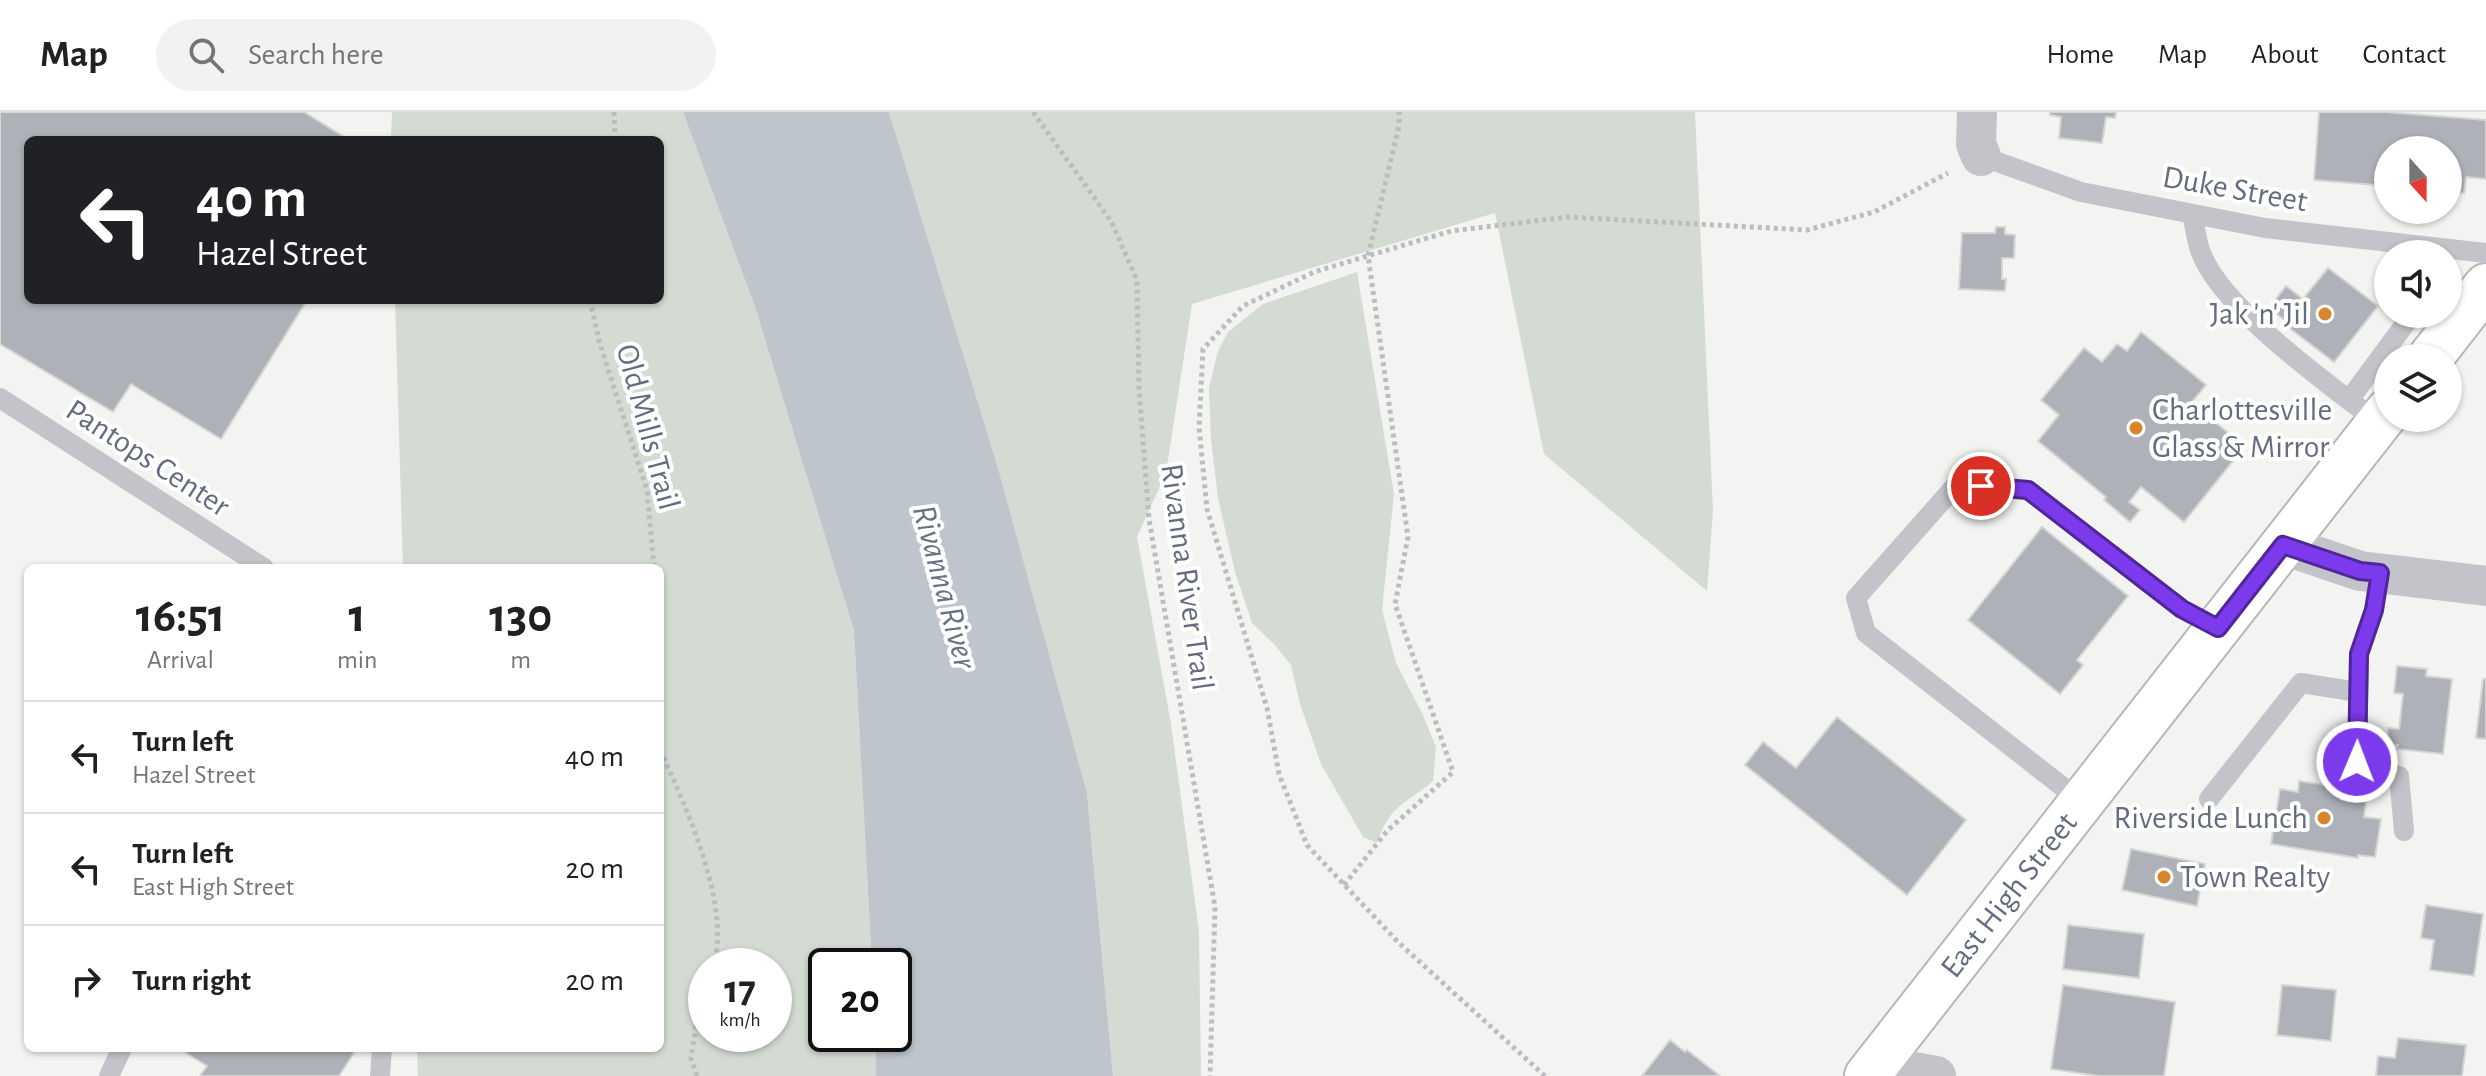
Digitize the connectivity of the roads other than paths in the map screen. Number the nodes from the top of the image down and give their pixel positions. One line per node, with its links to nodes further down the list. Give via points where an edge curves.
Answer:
1 (1977, 112): 2 (street)
2 (1981, 156): 3 (lane, Duke Street, via 2081,192)
3 (2192, 214): 4 (lane, Duke Street); 10 (lane, via 2200,252 2229,299 2314,372)
4 (2374, 242)
5 (2462, 252): 6 (lane, Duke Street)
6 (2486, 253)
7 (2486, 286): 8 (main road)
8 (2423, 333): 10 (lane)
9 (0, 398): 12 (lane, Pantops Center)
10 (2372, 411): 11 (main road, East High Street)
11 (2283, 545): 13 (street); 15 (main road, East High Street)
12 (258, 564)
13 (2380, 573): 14 (street); 16 (lane, via 2359,654)
14 (2486, 586)
15 (2218, 628): 18 (main road, East High Street); 18 (lane, via 2182,609 2028,490 1957,484 1856,598 1866,633)
16 (2358, 692): 17 (lane, via 2301,683); 19 (lane, via 2357,762 2399,776)
17 (2209, 799)
18 (2082, 802): 22 (main road, East High Street)
19 (2404, 831)
20 (120, 1052): 23 (lane)
21 (382, 1052): 24 (lane)
22 (1871, 1070): 25 (street)
23 (109, 1076)
24 (380, 1076)
25 (1936, 1076)

